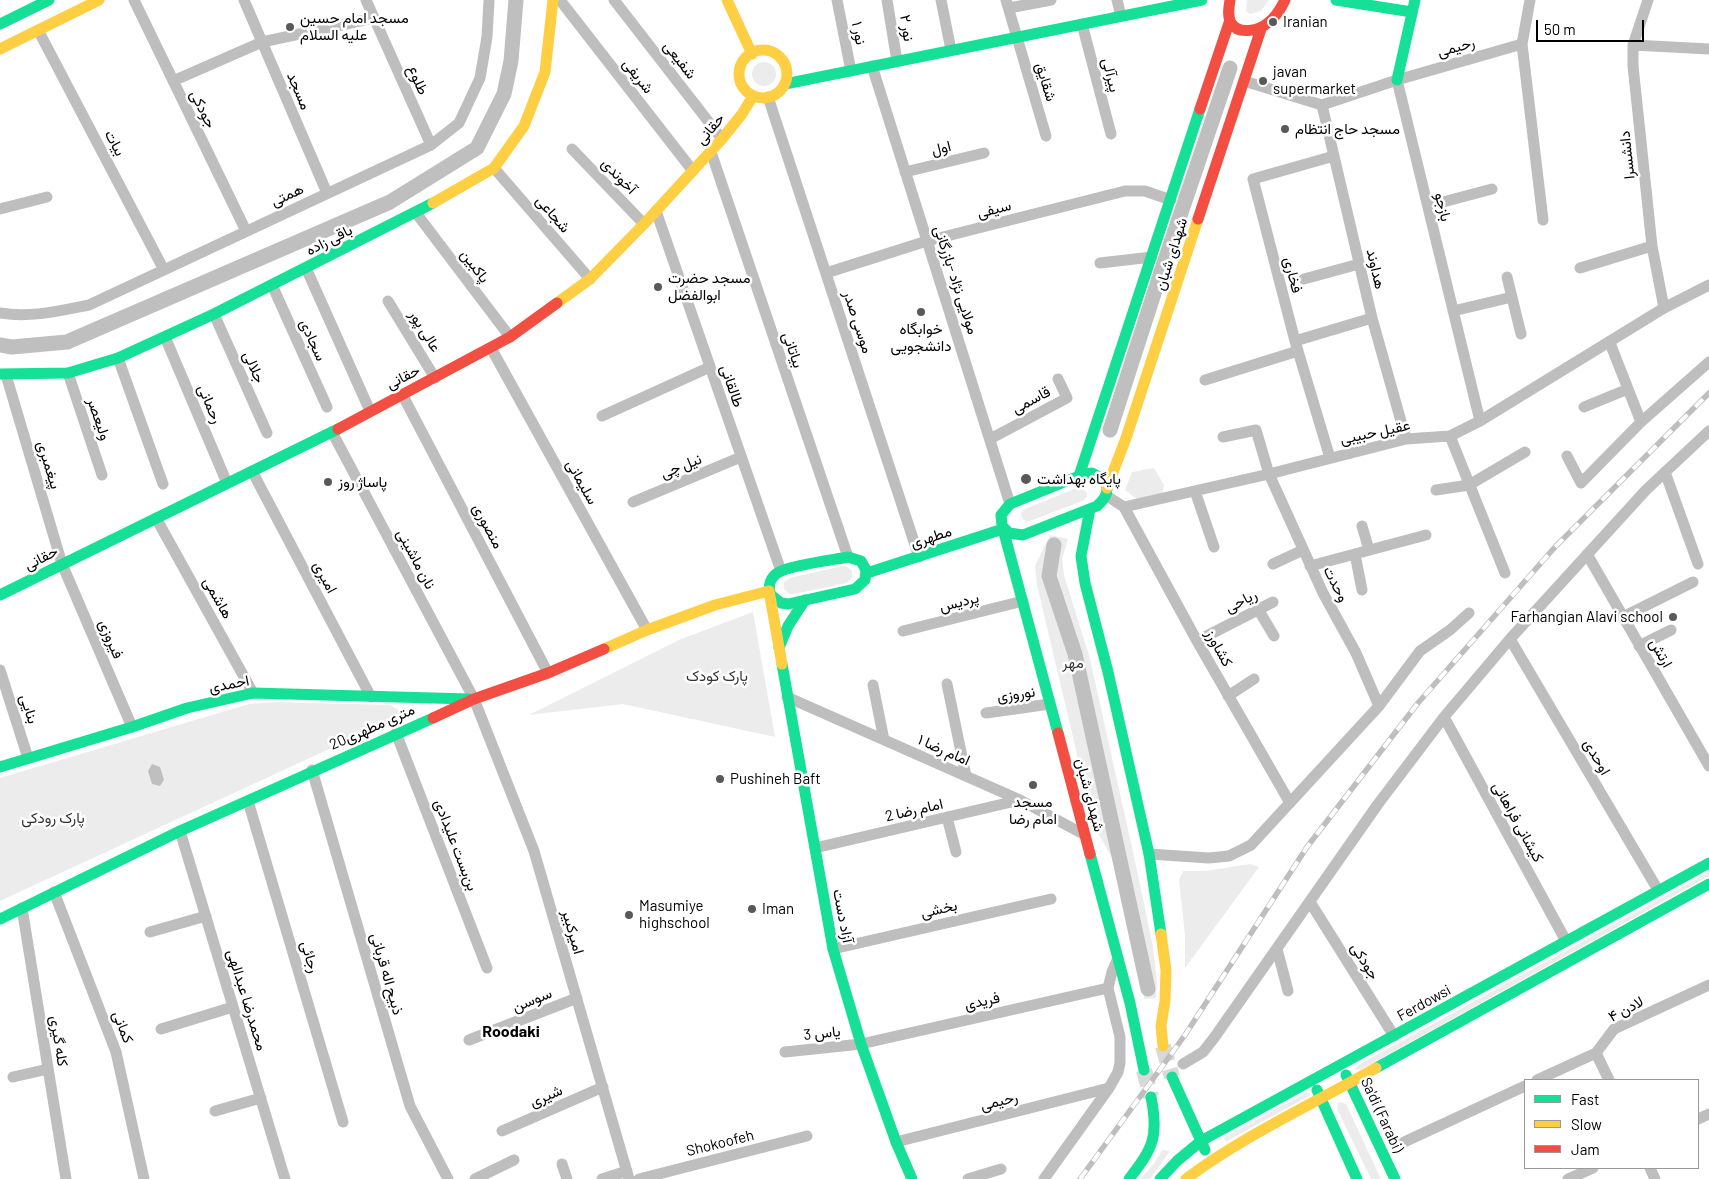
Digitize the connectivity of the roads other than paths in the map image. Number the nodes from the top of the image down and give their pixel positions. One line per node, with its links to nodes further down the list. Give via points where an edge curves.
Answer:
1 (99, 0): 31 (street)
2 (134, 0): 44 (street, جودکی)
3 (244, 0): 33 (street, مسجد)
4 (366, 0): 26 (street, طلوع)
5 (489, 0): 53 (street, همتی, via 480,78 459,123)
6 (553, 0): 58 (street, باقی زاده, via 545,72 524,126)
7 (560, 0): 59 (street, شریفی)
8 (614, 0): 52 (street, شفیعی)
9 (727, 0): 39 (street)
10 (837, 0): 42 (street, نور ۱)
11 (887, 0): 40 (street, نور ۲)
12 (941, 0): 38 (street)
13 (1117, 0): 25 (street)
14 (1202, 0): 25 (street)
15 (1230, 0): 27 (street, شهدای شبان)
16 (1285, 0): 30 (street, via 1276,17)
17 (1336, 0): 24 (street)
18 (1415, 0): 24 (street, بازجو)
19 (1530, 0): 34 (street)
20 (1648, 0): 35 (street, دانشسرا)
21 (43, 1): 28 (street)
22 (1043, 1): 23 (street)
23 (1008, 4): 32 (street, شقایق)
24 (1412, 12): 43 (street, بازجو)
25 (1121, 16): 29 (street)
26 (374, 18): 33 (street); 53 (street, طلوع)
27 (1230, 20): 30 (street, via 1235,28 1244,32); 64 (street, شهدای شبان)
28 (0, 24)
29 (1082, 24): 32 (street); 50 (street, پیرآلی)
30 (1261, 29): 45 (street, شهدای شبان)
31 (38, 30): 36 (street); 79 (street, بیات)
32 (1017, 37): 38 (street); 51 (street, شقایق)
33 (262, 42): 44 (street); 62 (street, مسجد)
34 (1522, 44): 43 (street, رحیمی); 69 (street)
35 (1633, 46): 37 (street); 73 (street, دانشسرا, via 1632,66)
36 (0, 48)
37 (1709, 49)
38 (951, 50): 40 (street)
39 (752, 54): 46 (street, via 771,52 782,59 787,71); 47 (street, via 742,64 740,78 742,86)
40 (897, 61): 41 (street)
41 (872, 66): 42 (street); 60 (street, مولایی نژاد -بازرگانی)
42 (851, 71): 46 (street)
43 (1397, 80): 49 (street, رحیمی); 65 (street, بازجو)
44 (173, 81): 71 (street, جودکی)
45 (1244, 81): 49 (street); 136 (street, شهدای شبان)
46 (785, 84): 48 (street)
47 (753, 96): 48 (street); 52 (street, حقانی)
48 (768, 98): 80 (street, موسی صدر)
49 (1322, 105): 57 (street, هداوند)
50 (1111, 134)
51 (1046, 136)
52 (722, 139): 55 (street, حقانی)
53 (431, 144): 62 (street, همتی)
54 (572, 148): 70 (street, آخوندی)
55 (711, 152): 59 (street, حقانی); 150 (street, بیاتانی)
56 (984, 153): 60 (street, اول)
57 (1334, 156): 76 (street, هداوند); 97 (street, فخاری, via 1253,179)
58 (494, 168): 68 (street, باقی زاده); 82 (street, شجاعی)
59 (693, 171): 67 (street, حقانی)
60 (905, 172): 72 (street, مولایی نژاد -بازرگانی)
61 (1492, 189): 65 (street)
62 (327, 194): 71 (street, همتی)
63 (48, 197): 66 (street)
64 (1171, 200): 72 (street, سیفی, via 1144,191 1125,191); 74 (street, شهدای شبان)
65 (1428, 206): 89 (street, بازجو)
66 (0, 209)
67 (656, 211): 70 (street, حقانی); 101 (street, طالقانی)
68 (416, 213): 77 (street, باقی زاده); 95 (street, پاکبین)
69 (1543, 220)
70 (644, 224): 82 (street, حقانی)
71 (246, 231): 79 (street, همتی)
72 (928, 241): 80 (street, سیفی); 120 (street, مولایی نژاد -بازرگانی)
73 (1652, 246): 78 (street); 88 (street, دانشسرا)
74 (1152, 257): 75 (street); 130 (street, شهدای شبان)
75 (1100, 262)
76 (1359, 264): 83 (street); 92 (street, هداوند)
77 (306, 268): 84 (street, باقی زاده); 111 (street)
78 (1580, 268)
79 (164, 270): 90 (street, همتی, via 89,305 47,314)
80 (826, 272): 151 (street, موسی صدر)
81 (1507, 277): 86 (street)
82 (590, 279): 95 (street, حقانی)
83 (1304, 279)
84 (272, 285): 91 (street, باقی زاده); 110 (street, سجادی)
85 (1709, 285): 88 (street, عقیل حبیبی)
86 (1512, 297): 89 (street); 93 (street)
87 (388, 301): 104 (street, عالی پور)
88 (1664, 308): 96 (street, عقیل حبیبی)
89 (1453, 311): 113 (street, بازجو)
90 (0, 313)
91 (214, 314): 94 (street, باقی زاده); 117 (street, جلالی)
92 (1372, 318): 97 (street); 121 (street, هداوند)
93 (1521, 334)
94 (165, 337): 99 (street, باقی زاده); 131 (street, رحمانی)
95 (510, 337): 98 (street, حقانی)
96 (1610, 343): 107 (street); 113 (street, عقیل حبیبی)
97 (1296, 346): 106 (street); 125 (street, فخاری)
98 (491, 348): 104 (street, حقانی); 169 (street, سلیمانی)
99 (118, 358): 102 (street, باقی زاده); 132 (street)
100 (1709, 362): 114 (street)
101 (710, 367): 112 (street); 124 (street, طالقانی)
102 (68, 373): 103 (street, باقی زاده); 129 (street, ولیعصر)
103 (3, 375): 152 (street, پیغمبری)
104 (436, 378): 108 (street, حقانی)
105 (1058, 379): 120 (street, قاسمی, via 1067,398)
106 (1205, 380)
107 (1628, 389): 109 (street); 114 (street)
108 (402, 394): 111 (street, حقانی); 178 (street, منصوری)
109 (1584, 407)
110 (327, 408)
111 (370, 410): 116 (street, حقانی)
112 (602, 416)
113 (1480, 421): 118 (street, عقیل حبیبی)
114 (1641, 422): 123 (street, via 1581,483)
115 (1709, 431): 127 (street)
116 (332, 432): 126 (street, حقانی); 186 (street, نان ماشینی)
117 (267, 433)
118 (1450, 436): 121 (street, عقیل حبیبی); 133 (street)
119 (1223, 437): 128 (street, وحدت, via 1256,430)
120 (990, 439): 138 (street, مولایی نژاد -بازرگانی)
121 (1406, 439): 125 (street, عقیل حبیبی)
122 (1525, 452): 133 (street)
123 (1567, 456)
124 (741, 457): 137 (street, نیل چی); 156 (street, طالقانی)
125 (1330, 458): 128 (street, عقیل حبیبی)
126 (252, 471): 131 (street, حقانی); 183 (street, امیری)
127 (1665, 472): 149 (street); 154 (street)
128 (1269, 474): 135 (street, عقیل حبیبی); 146 (street, وحدت)
129 (102, 475)
130 (1080, 476): 136 (street, via 1099,476); 138 (street)
131 (227, 483): 141 (street, حقانی)
132 (163, 484)
133 (1469, 485): 134 (street); 157 (street)
134 (1436, 490)
135 (1195, 491): 139 (street, عقیل حبیبی); 145 (street)
136 (1107, 492): 139 (street); 140 (street, via 1103,502)
137 (633, 502)
138 (1010, 504): 143 (street, via 1001,514)
139 (1124, 508): 174 (street, کشاورز)
140 (1090, 509): 143 (street, via 1023,536 1009,534); 207 (street, via 1081,556 1085,583)
141 (156, 518): 152 (street, حقانی); 182 (street, هاشمی)
142 (1362, 526): 147 (street)
143 (1003, 529): 151 (street, مطهری); 164 (street, شهدای شبان)
144 (1426, 535): 147 (street)
145 (1214, 547)
146 (1303, 550): 153 (street); 155 (street, وحدت)
147 (1370, 550): 148 (street)
148 (1355, 554): 155 (street); 160 (street)
149 (1588, 554): 168 (street, ارتش); 173 (street)
150 (848, 557): 156 (street); 158 (street, via 861,560)
151 (919, 557): 158 (street, مطهری)
152 (62, 564): 162 (street, حقانی); 191 (street, فیروزی)
153 (1273, 564)
154 (1698, 564)
155 (1310, 566): 188 (street, وحدت, via 1356,653)
156 (781, 571): 161 (street, via 775,574)
157 (1505, 573)
158 (867, 574): 163 (street, via 861,586 854,589)
159 (1693, 582): 168 (street)
160 (1362, 590)
161 (768, 591): 163 (street, via 774,600 781,603); 169 (street, 20متری مطهری, via 715,605); 176 (street, آزاد دست)
162 (0, 595)
163 (805, 600): 176 (street, via 788,626)
164 (1022, 601): 171 (street, پردیس); 187 (street, شهدای شبان)
165 (1273, 602): 166 (street, ریاحی)
166 (1258, 609): 172 (street); 174 (street, ریاحی)
167 (1469, 613): 188 (street, via 1420,651)
168 (1623, 617): 175 (street, ارتش)
169 (647, 630): 178 (street, 20متری مطهری)
170 (1671, 630): 175 (street)
171 (903, 632)
172 (1274, 636)
173 (1510, 639): 190 (street); 210 (street, اوحدی)
174 (1197, 641): 185 (street, کشاورز)
175 (1640, 646): 195 (street, ارتش)
176 (779, 650): 184 (street, آزاد دست)
177 (0, 670): 194 (street, بنایی)
178 (548, 672): 186 (street, 20متری مطهری)
179 (1254, 679): 185 (street)
180 (947, 684): 198 (street)
181 (873, 685): 193 (street)
182 (253, 694): 183 (street, احمدی); 191 (street, احمدی, via 187,708)
183 (372, 696): 186 (street, احمدی)
184 (787, 696): 193 (street, امام رضا ۱); 205 (street, آزاد دست)
185 (1228, 696): 201 (street, کشاورز)
186 (474, 699): 192 (street, 20متری مطهری); 226 (street, امیرکبیر, via 534,851)
187 (1050, 704): 189 (street, نوروزی); 204 (street, شهدای شبان)
188 (1379, 706): 201 (street)
189 (986, 713)
190 (1444, 717): 213 (street); 218 (street, کیشانی فراهانی)
191 (132, 727): 194 (street, احمدی)
192 (396, 733): 197 (street, 20متری مطهری); 222 (street, بن‌بست علیدادی)
193 (884, 740): 198 (street, امام رضا ۱)
194 (28, 758): 196 (street, احمدی)
195 (1709, 766)
196 (0, 767)
197 (312, 770): 200 (street, 20متری مطهری); 267 (street, ذبیح اله قربانی, via 410,1106)
198 (966, 776): 199 (street, امام رضا ۱)
199 (1020, 800): 202 (street, امام رضا 2); 204 (street, امام رضا ۱)
200 (248, 801): 203 (street, 20متری مطهری); 252 (street, رجائی)
201 (1290, 803): 207 (street, via 1251,844 1229,856)
202 (947, 818): 205 (street, امام رضا 2); 206 (street)
203 (180, 831): 211 (street, 20متری مطهری); 215 (street, محمدرضا عبدالهی)
204 (1085, 836): 221 (street, شهدای شبان)
205 (815, 848): 220 (street, آزاد دست)
206 (956, 852)
207 (1149, 854): 232 (street, via 1166,970 1160,1026)
208 (1709, 863): 210 (street, Ferdowsi)
209 (1709, 884): 244 (street)
210 (1658, 890): 218 (street, Ferdowsi)
211 (54, 892): 214 (street, 20متری مطهری); 265 (street, کمانی, via 116,1052)
212 (1051, 899): 220 (street, بخشی)
213 (1310, 902): 219 (street); 229 (street, جودکی)
214 (22, 908): 216 (street, 20متری مطهری); 237 (street, کله گیری)
215 (206, 916): 217 (street); 227 (street, محمدرضا عبدالهی)
216 (0, 920)
217 (150, 932)
218 (1566, 941): 229 (street, Ferdowsi)
219 (1277, 948): 225 (street); 235 (street, via 1203,1052)
220 (833, 949): 231 (street, آزاد دست)
221 (1118, 958): 224 (street); 238 (street, شهدای شبان)
222 (488, 968)
223 (1709, 985): 234 (street, لادن ۴, via 1614,1029)
224 (1108, 988): 231 (street, فریدی); 247 (street, via 1121,1052 1118,1072)
225 (1288, 991)
226 (577, 998): 230 (street, سوسن); 246 (street, امیرکبیر)
227 (234, 1008): 228 (street); 249 (street, محمدرضا عبدالهی)
228 (161, 1029)
229 (1394, 1036): 236 (street, Ferdowsi)
230 (469, 1040)
231 (862, 1044): 233 (street, یاس 3); 256 (street, آزاد دست)
232 (1163, 1046)
233 (785, 1052)
234 (1596, 1053): 242 (street, لادن ۴); 243 (street)
235 (1183, 1064)
236 (1341, 1064): 241 (street, Ferdowsi); 244 (street, Sa'di (Farabi))
237 (48, 1069): 239 (street); 264 (street, کله گیری)
238 (1144, 1070)
239 (13, 1077)
240 (1172, 1077): 255 (street)
241 (1312, 1079): 250 (street); 255 (street, Ferdowsi)
242 (1539, 1079)
243 (1609, 1079)
244 (1350, 1084): 250 (street); 279 (street, Sa'di (Farabi))
245 (1524, 1086): 257 (street)
246 (603, 1087): 253 (street, شیری); 263 (street, امیرکبیر)
247 (1109, 1088): 256 (street, رحیمی); 274 (street)
248 (1151, 1097): 275 (street, via 1155,1139)
249 (261, 1098): 251 (street); 266 (street, محمدرضا عبدالهی)
250 (1321, 1099): 259 (street); 278 (street)
251 (215, 1111)
252 (343, 1122)
253 (502, 1132)
254 (808, 1136): 271 (street, Shokoofeh)
255 (1201, 1141): 259 (street); 276 (street, Ferdowsi)
256 (896, 1142): 272 (street, آزاد دست)
257 (1402, 1143)
258 (514, 1160): 268 (street)
259 (1210, 1161): 277 (street)
260 (562, 1164): 269 (street)
261 (1591, 1169): 280 (street)
262 (1001, 1170): 273 (street)
263 (628, 1175): 270 (street)
264 (66, 1179)
265 (144, 1179)
266 (285, 1179)
267 (448, 1179)
268 (475, 1179)
269 (567, 1179)
270 (602, 1179)
271 (639, 1179)
272 (912, 1179)
273 (968, 1179)
274 (1044, 1179)
275 (1129, 1179)
276 (1160, 1179)
277 (1186, 1179)
278 (1357, 1179)
279 (1395, 1179)
280 (1568, 1179)

